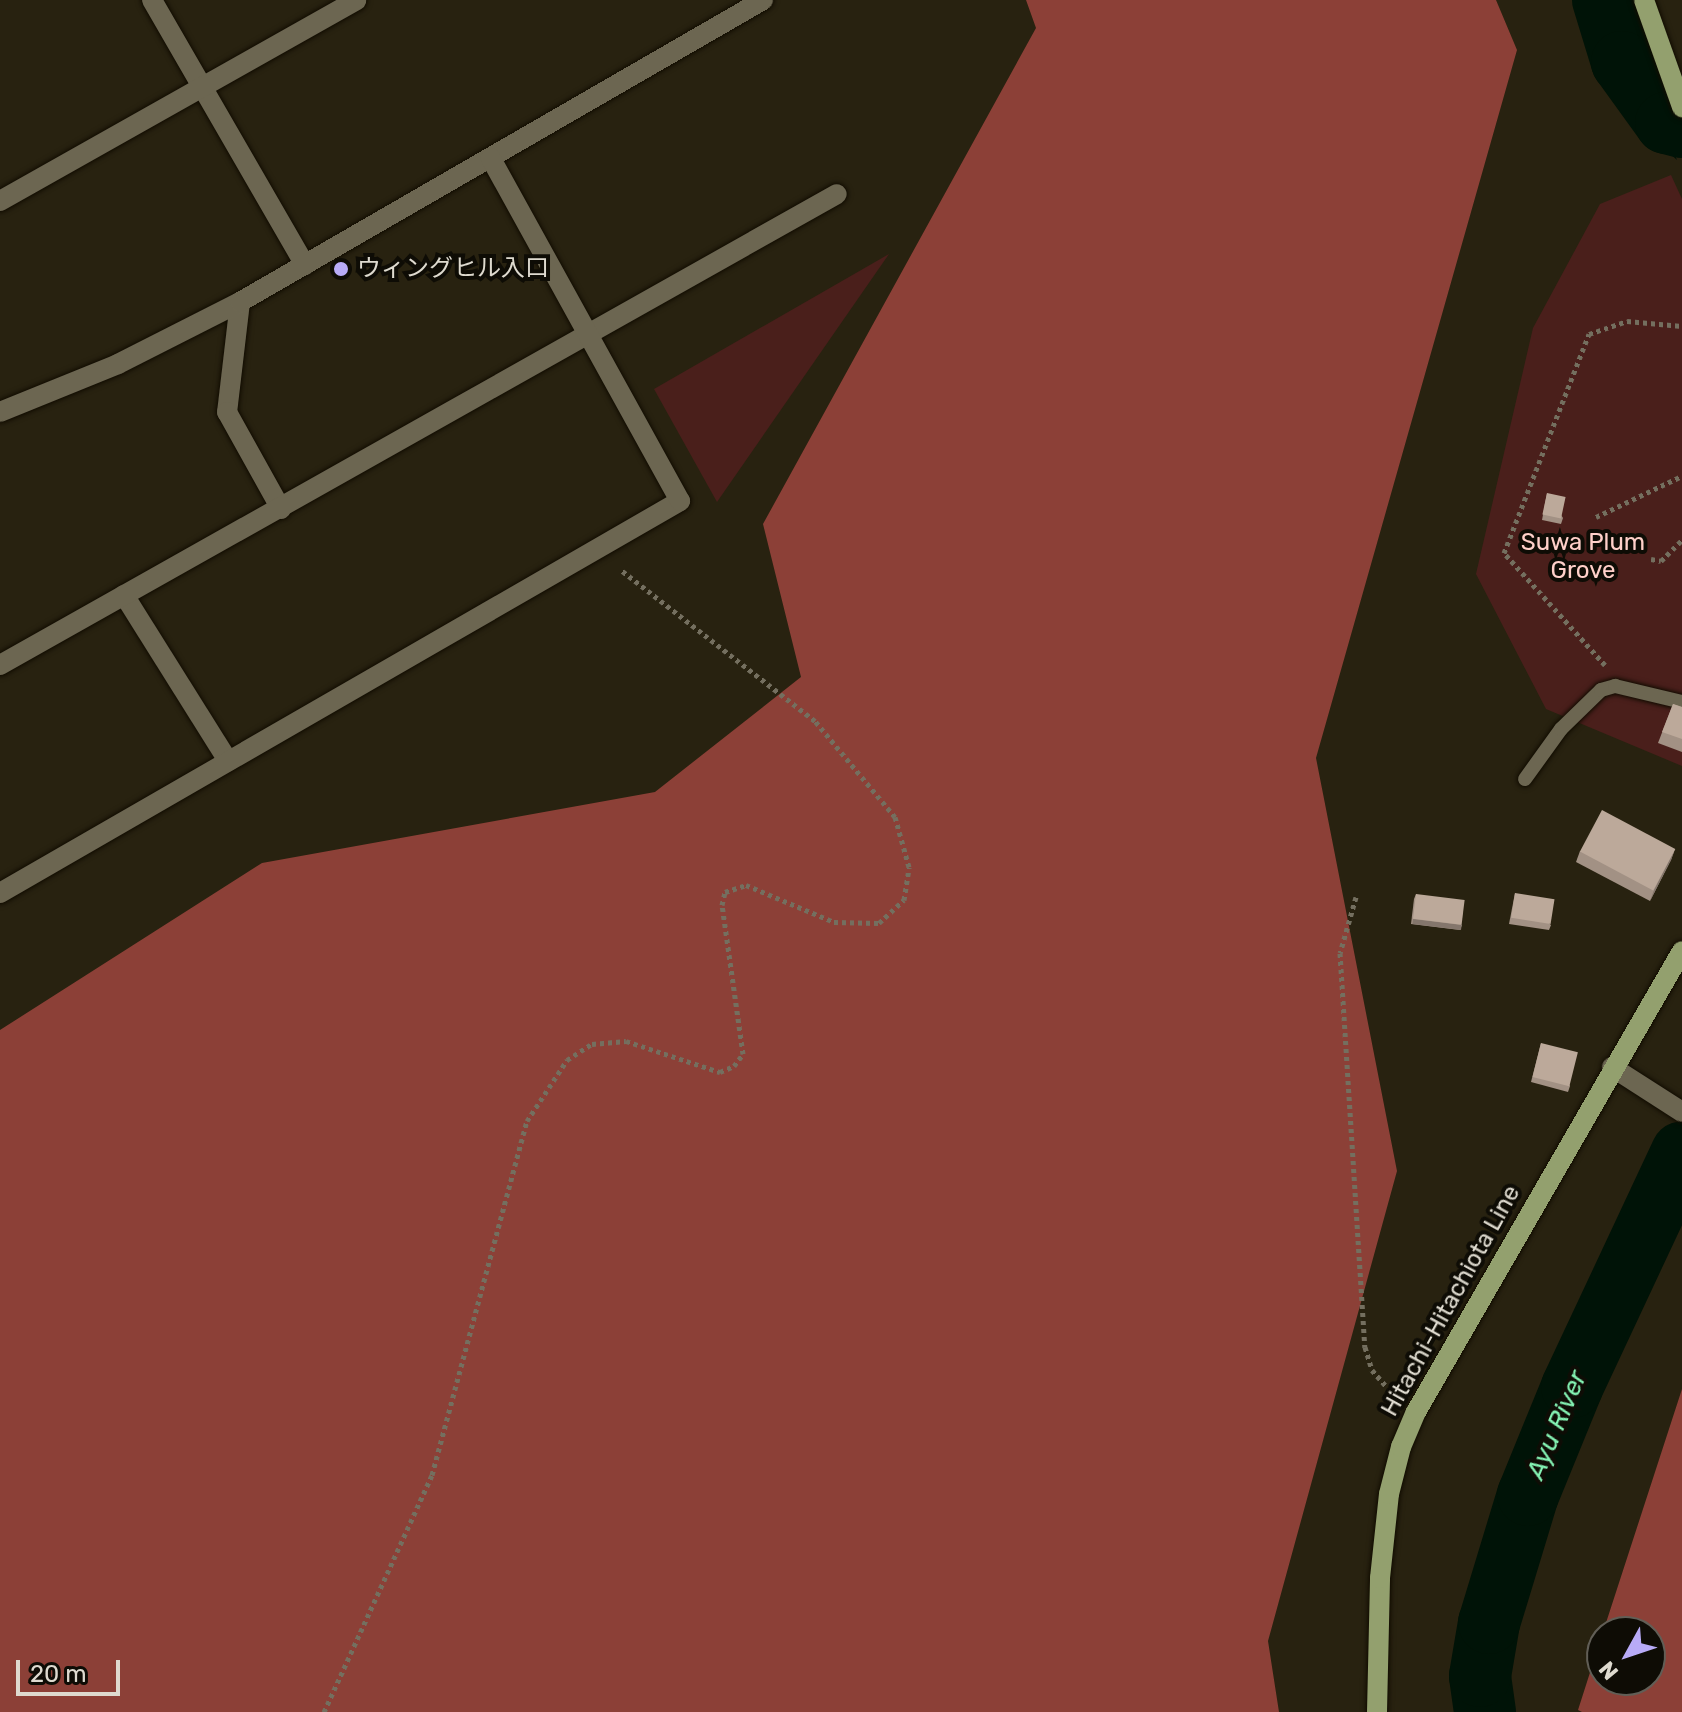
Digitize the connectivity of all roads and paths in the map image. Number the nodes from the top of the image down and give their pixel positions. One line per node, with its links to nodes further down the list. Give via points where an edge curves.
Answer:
1 (152, 0): 5 (street)
2 (356, 0): 5 (street)
3 (763, 0): 7 (street)
4 (1644, 0): 6 (main road)
5 (202, 87): 9 (street); 10 (street)
6 (1679, 98)
7 (491, 158): 10 (street); 13 (street)
8 (837, 194): 13 (street)
9 (0, 201)
10 (305, 265): 11 (street)
11 (240, 302): 14 (street, via 118,364); 16 (street, via 227,412)
12 (1682, 326): 23 (path, via 1627,321 1589,334 1504,553 1561,621)
13 (587, 335): 16 (street); 25 (street, via 680,501)
14 (0, 412)
15 (1682, 476): 17 (path)
16 (281, 509): 21 (street)
17 (1596, 517)
18 (1682, 540): 19 (path, via 1661,561)
19 (1651, 559)
20 (620, 569): 33 (path, via 815,721 895,817 909,867 904,900 879,923 834,922 746,885 725,892 722,905 743,1054 734,1066 720,1072 626,1041 592,1044 567,1060 527,1121 432,1475)
21 (124, 595): 22 (street); 25 (street)
22 (0, 665)
23 (1638, 690): 24 (lane); 26 (lane, via 1601,690 1561,729)
24 (1682, 702)
25 (228, 761): 27 (street)
26 (1525, 779)
27 (0, 893)
28 (1356, 897): 32 (path, via 1340,953 1365,1347 1372,1370)
29 (1682, 951): 30 (main road, Hitachi-Hitachiota Line)
30 (1612, 1067): 31 (street); 32 (main road, Hitachi-Hitachiota Line)
31 (1682, 1112)
32 (1416, 1412): 34 (main road, Hitachi-Hitachiota Line, via 1389,1494 1380,1578)
33 (324, 1712)
34 (1377, 1712)

